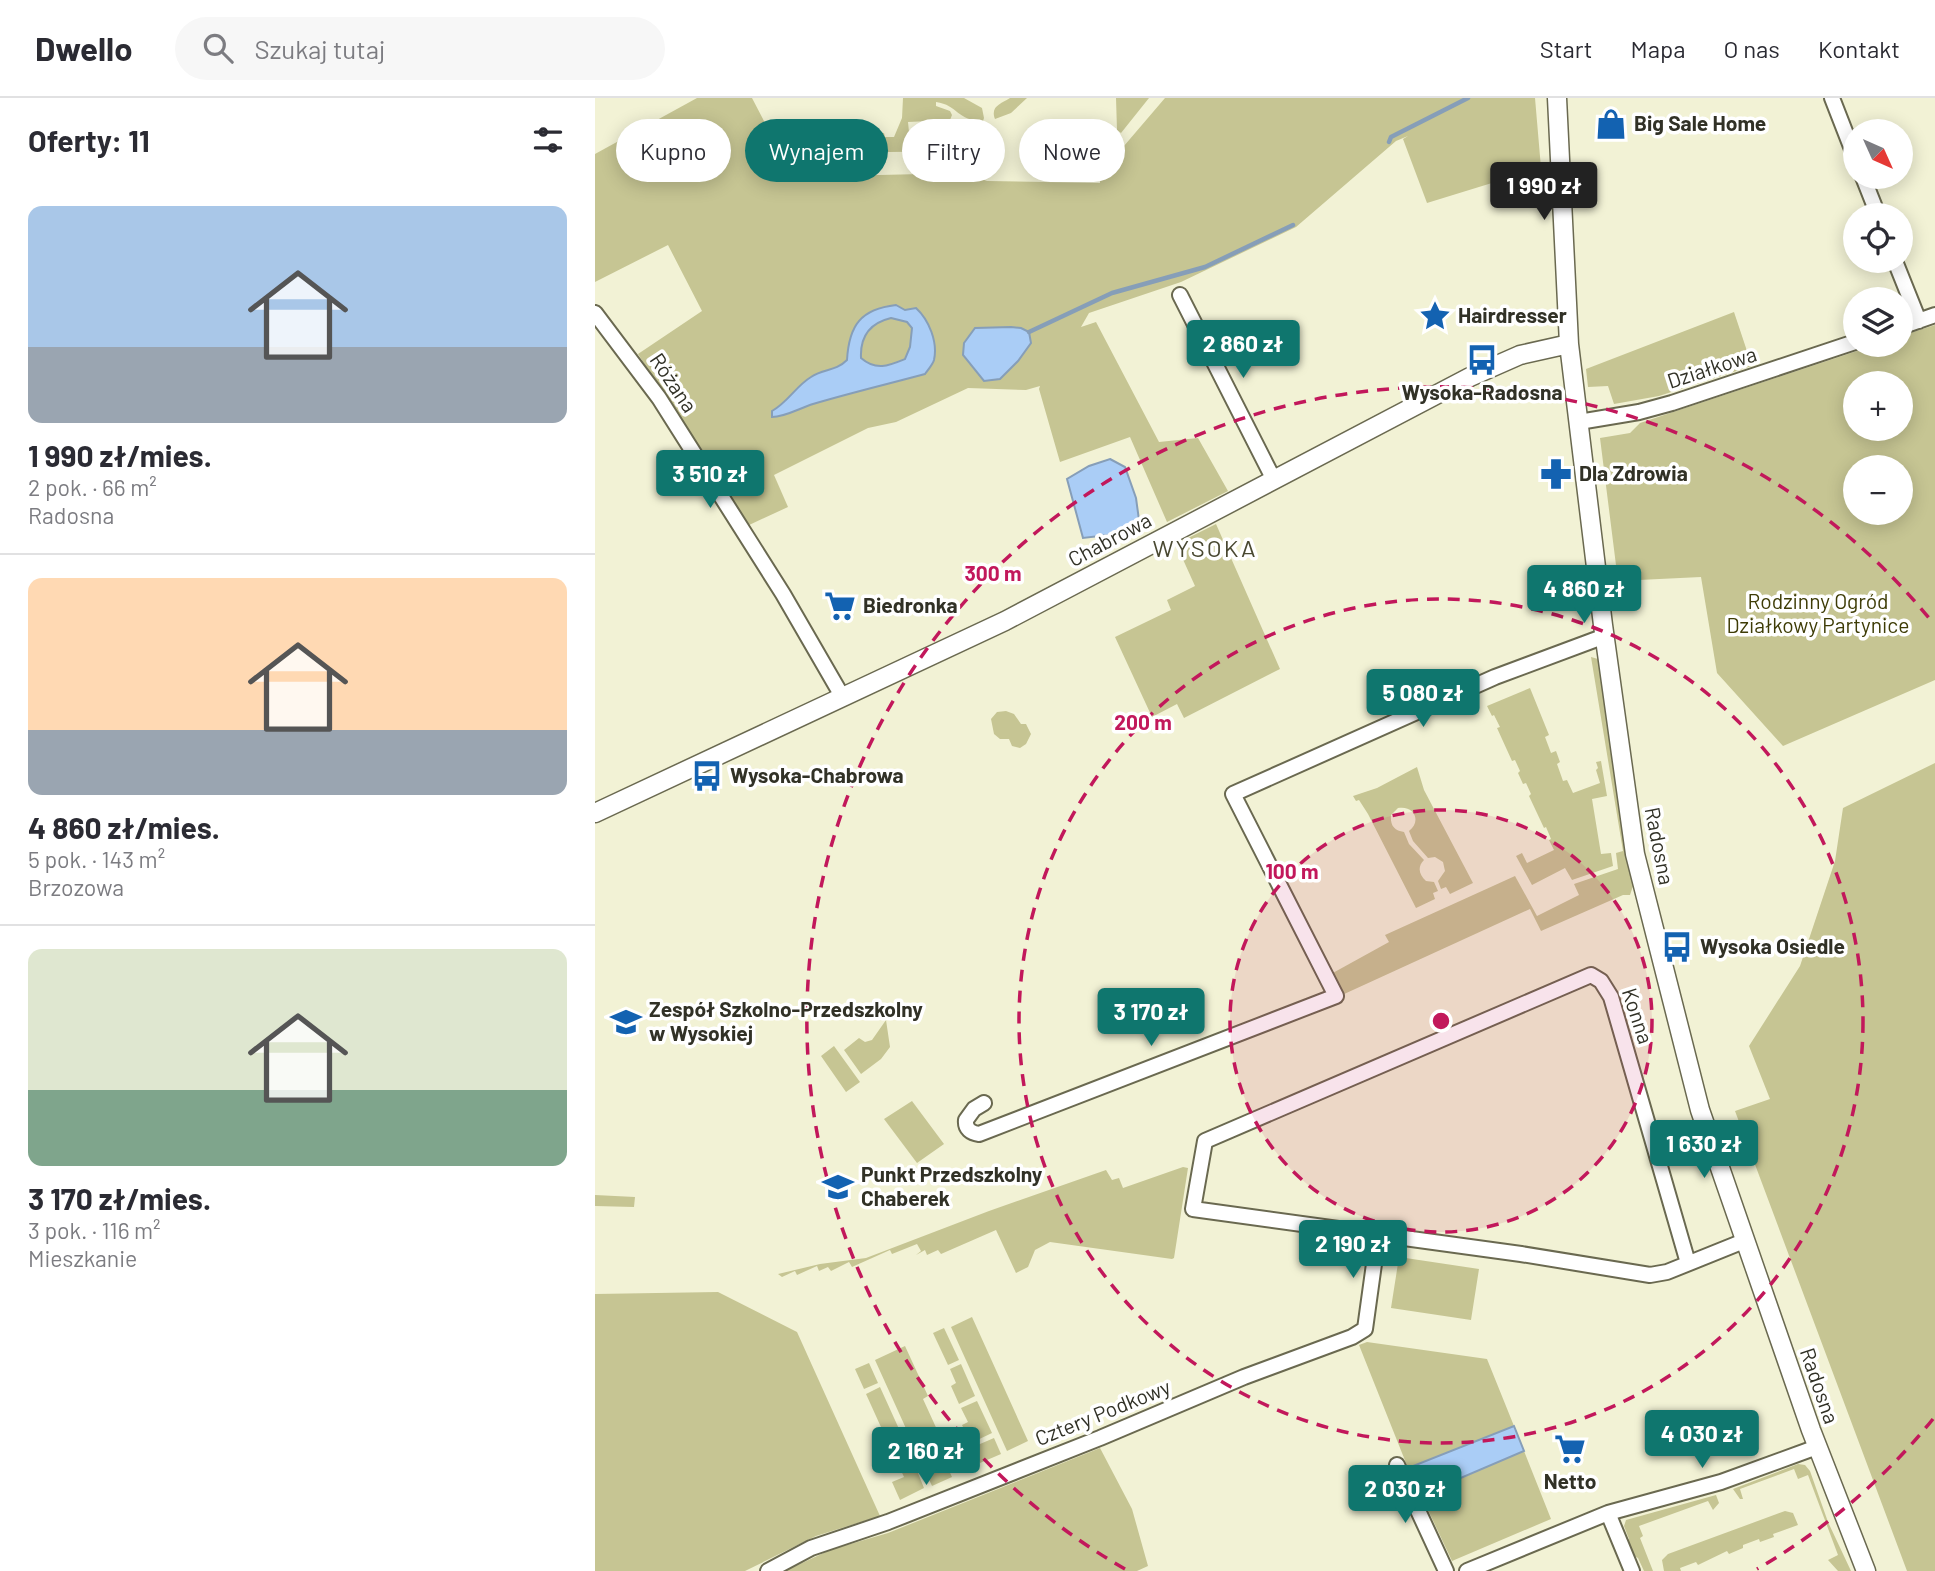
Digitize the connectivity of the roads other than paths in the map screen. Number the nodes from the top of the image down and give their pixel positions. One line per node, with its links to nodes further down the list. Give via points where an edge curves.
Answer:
1 (1557, 98): 10 (street, Radosna)
2 (1832, 98): 3 (street)
3 (1843, 126)
4 (1900, 273): 8 (street)
5 (1180, 295): 13 (street)
6 (595, 313): 15 (street, Różana, via 659,398)
7 (1935, 315): 8 (street)
8 (1919, 321): 9 (street)
9 (1913, 323)
10 (1569, 344): 12 (street, Radosna); 13 (street, Chabrowa, via 1520,355 1470,377)
11 (1843, 346): 12 (street, Działkowa, via 1672,403)
12 (1579, 422): 14 (street, Radosna)
13 (1274, 480): 15 (street, Chabrowa, via 1005,621)
14 (1605, 636): 17 (street, via 1495,677 1233,794 1336,996 973,1133 966,1120); 19 (street, Radosna, via 1640,875 1700,1110)
15 (842, 696): 16 (street, Chabrowa)
16 (595, 813)
17 (983, 1103)
18 (1378, 1235): 20 (street, via 1650,1275); 20 (street, Konna, via 1193,1209 1205,1141 1591,975 1601,981 1614,1007); 24 (street, Cztery Podkowy, via 1365,1329 1352,1337 888,1522 811,1548)
19 (1744, 1241): 20 (street); 21 (street, Radosna)
20 (1688, 1263)
21 (1817, 1447): 23 (street, via 1721,1482); 28 (street, Radosna)
22 (1397, 1465): 25 (street)
23 (1608, 1513): 26 (street); 27 (street)
24 (768, 1571)
25 (1446, 1571)
26 (1467, 1571)
27 (1632, 1571)
28 (1866, 1571)

